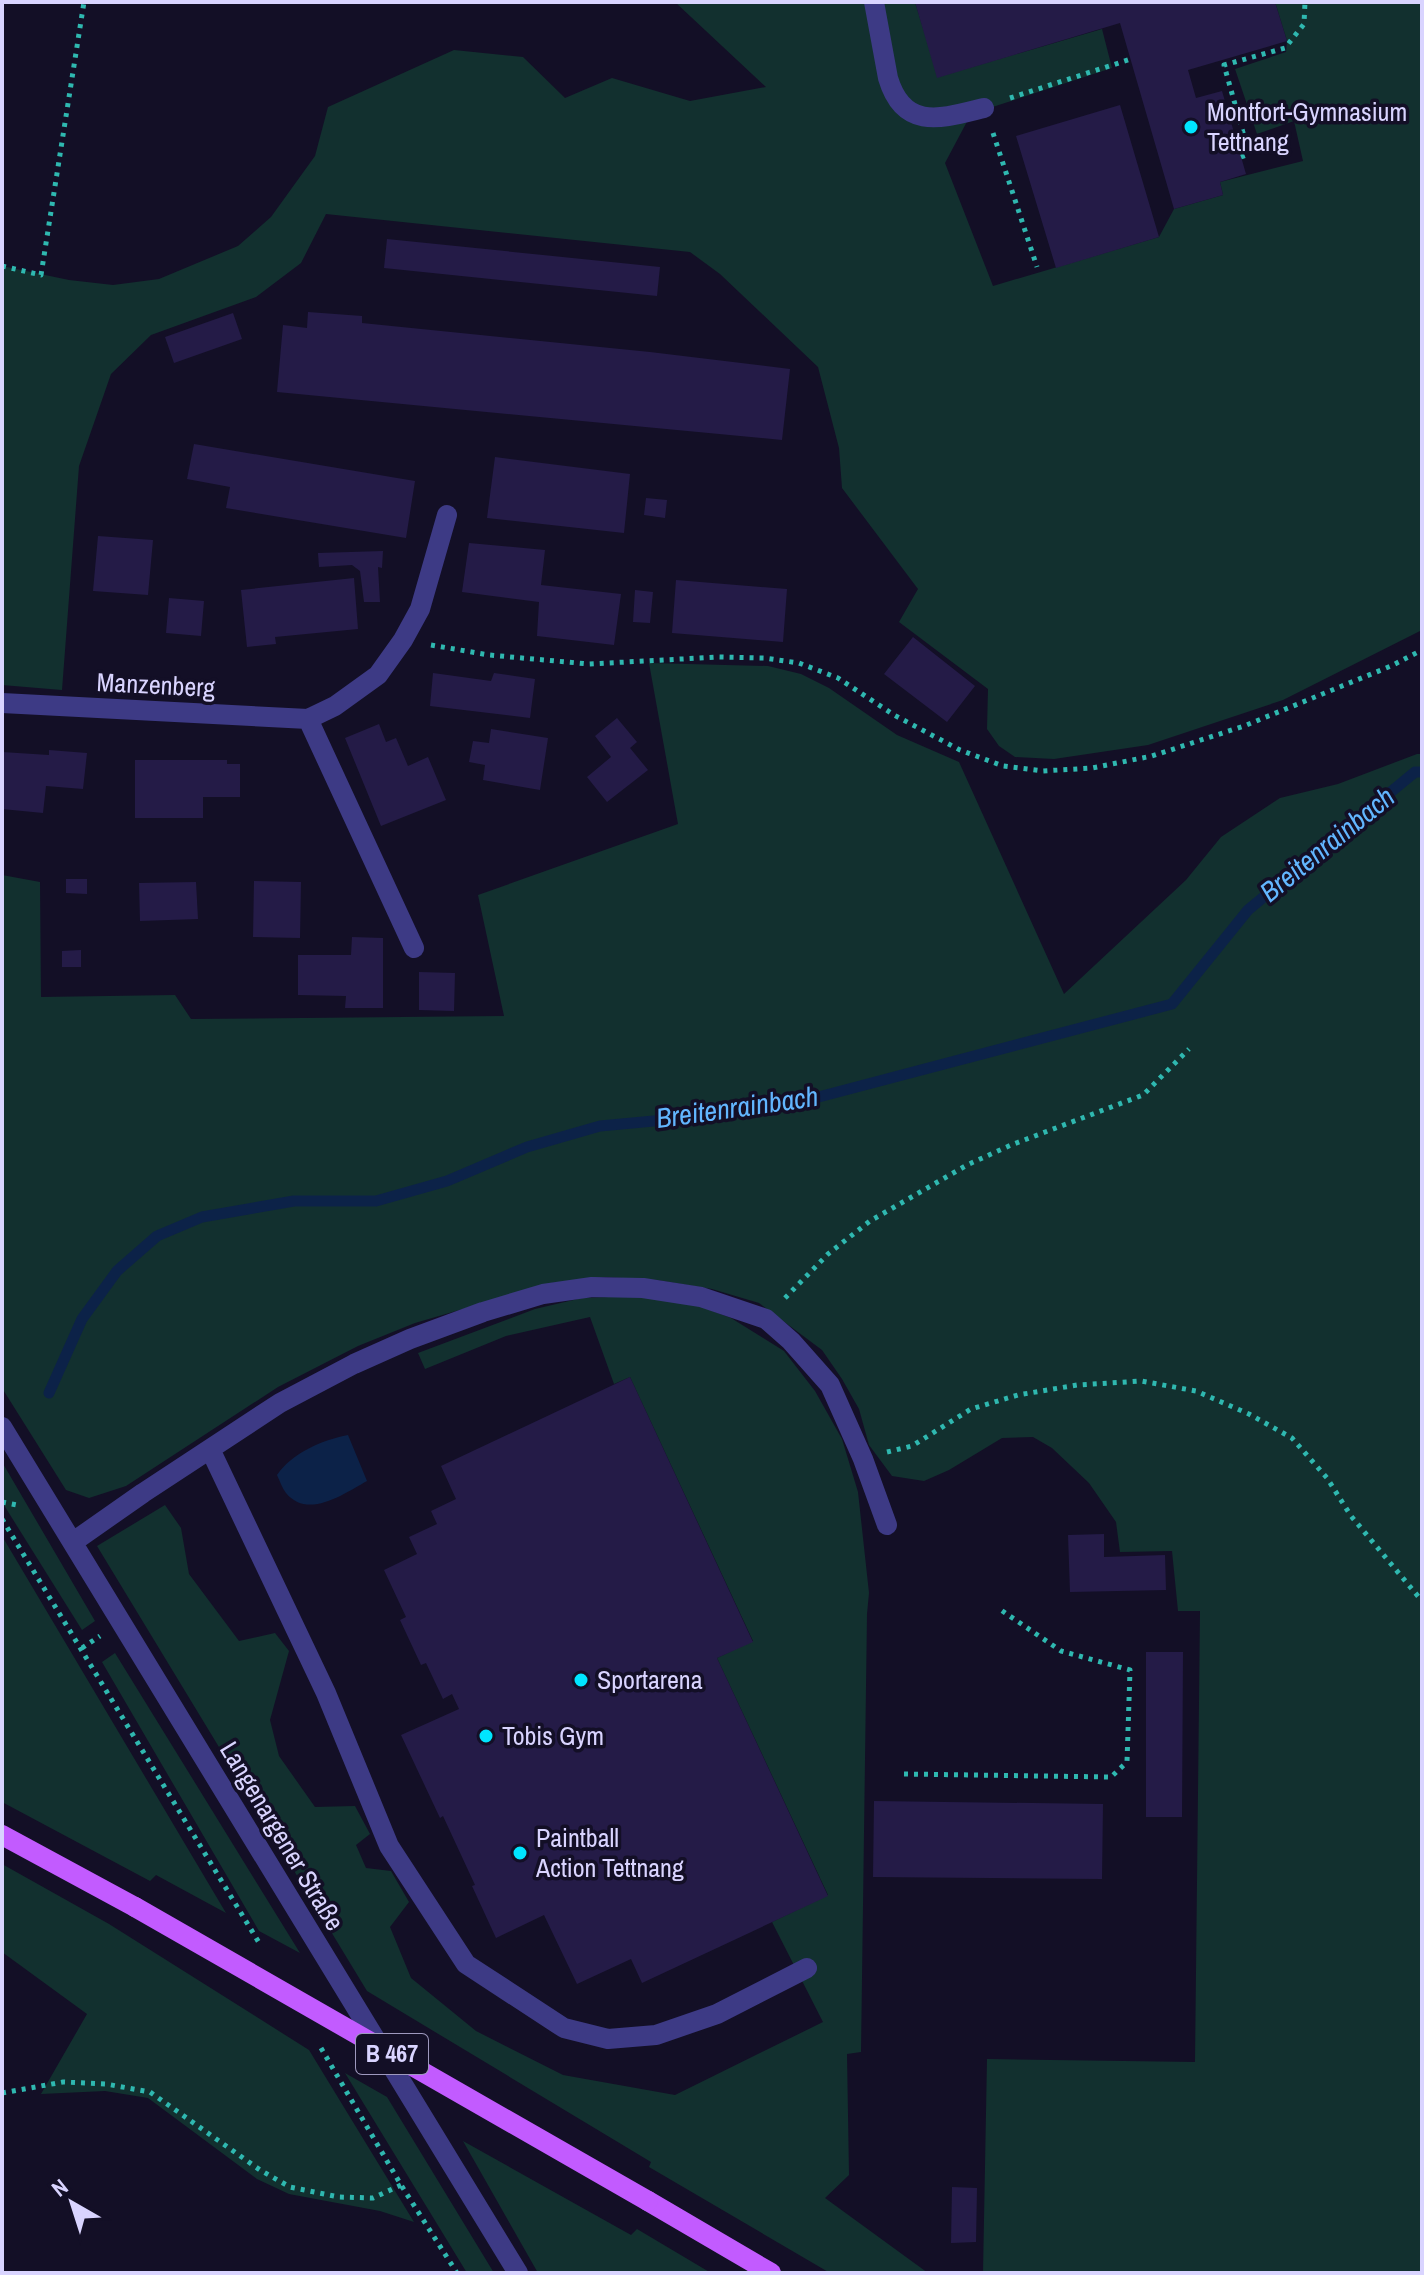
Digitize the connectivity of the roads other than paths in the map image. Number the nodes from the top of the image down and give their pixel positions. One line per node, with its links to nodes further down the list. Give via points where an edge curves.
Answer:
1 (874, 2): 2 (street, via 888,78 899,102 922,117)
2 (984, 108)
3 (447, 515): 5 (street, via 420,609 403,640 378,675)
4 (2, 703): 5 (street, Manzenberg)
5 (308, 719): 6 (street)
6 (414, 948)
7 (2, 1427): 10 (street, Langenargener Straße)
8 (210, 1449): 9 (street, via 280,1403 410,1339 543,1294 592,1287 643,1288 701,1297 766,1319 791,1341 830,1385); 10 (street); 12 (street, via 326,1693 389,1846 466,1964 564,2028 608,2039 656,2035 717,2014)
9 (887, 1525)
10 (73, 1542): 13 (street, Langenargener Straße)
11 (2, 1835): 14 (main road, B 467, bridge)
12 (807, 1968)
13 (518, 2273)
14 (771, 2273)

